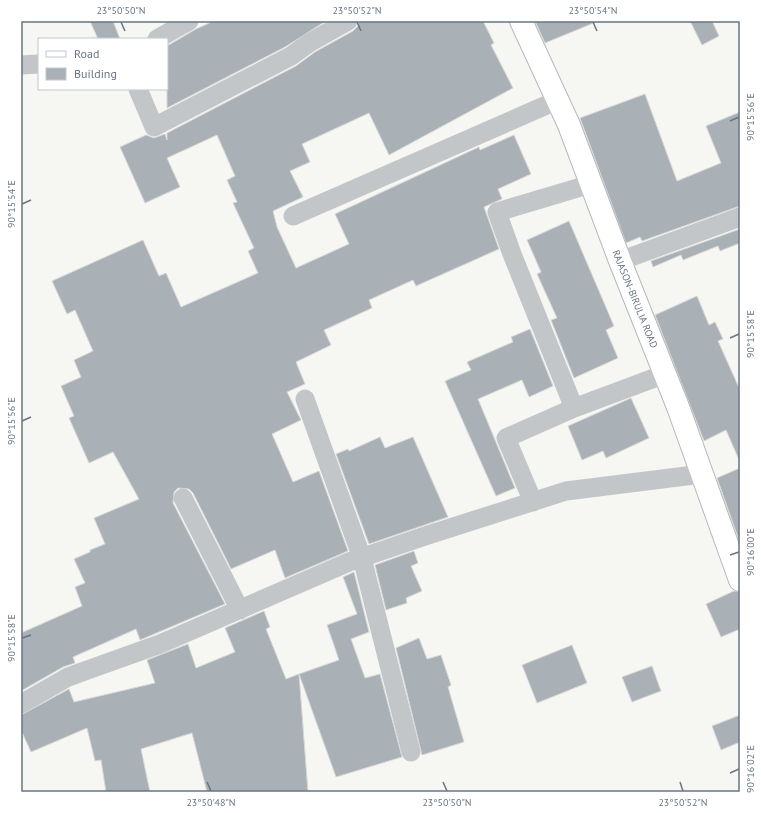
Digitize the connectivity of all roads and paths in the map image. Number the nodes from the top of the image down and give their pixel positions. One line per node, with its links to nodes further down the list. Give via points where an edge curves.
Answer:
1 (189, 21): 4 (street)
2 (348, 21): 7 (street, via 291,56 154,127)
3 (521, 21): 8 (street, RAJASON-BIRULIA ROAD)
4 (159, 38)
5 (38, 64): 6 (street)
6 (21, 65)
7 (138, 90)
8 (558, 100): 9 (street, RAJASON-BIRULIA ROAD, via 570,125); 10 (street)
9 (591, 184): 12 (street, RAJASON-BIRULIA ROAD); 15 (street, via 497,212)
10 (293, 216)
11 (740, 217): 12 (street)
12 (620, 262): 13 (street, RAJASON-BIRULIA ROAD)
13 (665, 374): 15 (street); 16 (street, RAJASON-BIRULIA ROAD)
14 (305, 399): 19 (street)
15 (574, 408): 18 (street, via 506,438)
16 (702, 474): 18 (street, via 566,491); 20 (street, RAJASON-BIRULIA ROAD)
17 (183, 498): 21 (street)
18 (533, 502): 19 (street)
19 (362, 558): 21 (street); 23 (street)
20 (740, 580)
21 (240, 610): 22 (street, via 160,644 68,677)
22 (21, 704)
23 (411, 752)

